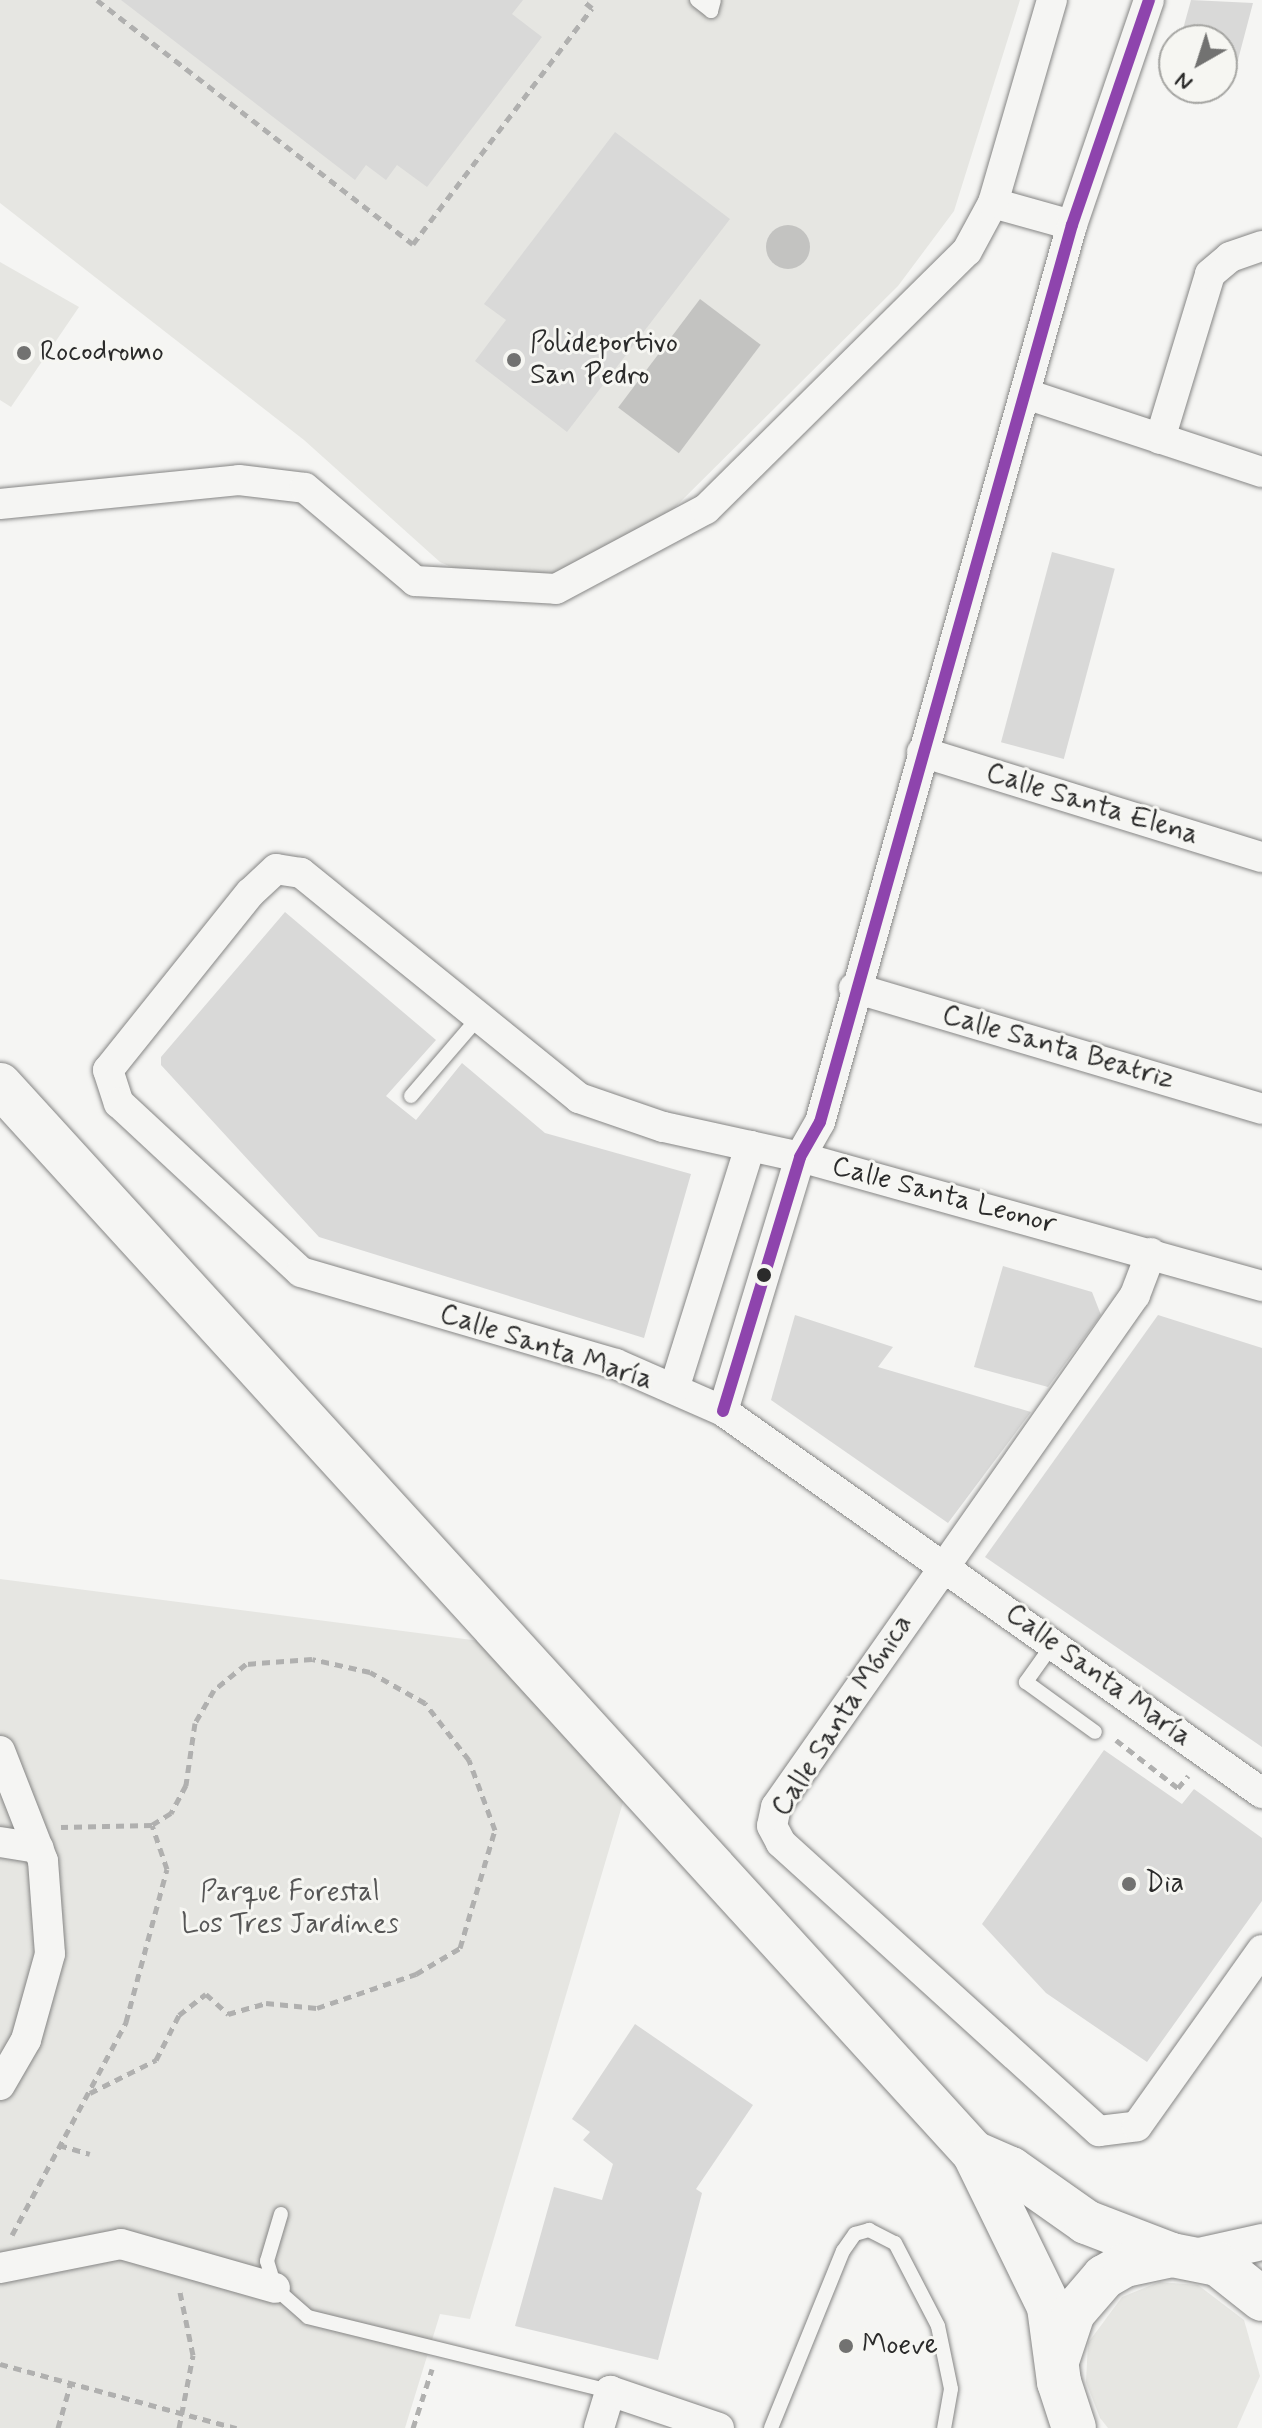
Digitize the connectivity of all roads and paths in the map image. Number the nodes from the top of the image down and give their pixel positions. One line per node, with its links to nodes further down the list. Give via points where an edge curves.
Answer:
1 (97, 0): 2 (path, via 413,244 592,8)
2 (582, 0)
3 (697, 0): 4 (lane, via 711,11)
4 (714, 0)
5 (1052, 0): 7 (street)
6 (1149, 0): 8 (street)
7 (993, 203): 8 (street); 13 (street, via 967,251 706,509 556,589 415,581 305,488 239,480)
8 (1072, 225): 10 (street)
9 (1262, 246): 11 (street, via 1230,257 1210,274)
10 (1026, 394): 11 (street); 14 (street)
11 (1160, 439): 12 (street)
12 (1262, 472)
13 (0, 504)
14 (922, 752): 15 (street, Calle Santa Elena); 17 (street)
15 (1262, 857)
16 (276, 869): 18 (street, Calle Santa Leonor, via 301,873); 26 (street, Calle Santa María, via 184,968 108,1070 119,1103 301,1272 616,1364)
17 (854, 988): 21 (street, Calle Santa Beatriz); 23 (street, via 820,1122)
18 (478, 1018): 20 (lane); 22 (street, Calle Santa Leonor, via 579,1098 663,1127)
19 (0, 1085): 41 (main road)
20 (411, 1096)
21 (1262, 1109)
22 (750, 1146): 23 (street, Calle Santa Leonor); 26 (street)
23 (800, 1157): 24 (street, Calle Santa Leonor); 27 (street)
24 (1151, 1253): 25 (street, Calle Santa Leonor); 28 (street, Calle Santa Mónica, via 1135,1295)
25 (1262, 1286)
26 (674, 1389): 27 (street, Calle Santa María)
27 (723, 1411): 28 (street, Calle Santa María)
28 (944, 1566): 29 (street, Calle Santa María); 37 (street, Calle Santa Mónica, via 776,1807 775,1835 1087,2124 1125,2132 1137,2126)
29 (1053, 1643): 30 (lane, via 1026,1682); 32 (street, Calle Santa María)
30 (1101, 1733): 32 (path, via 1178,1788)
31 (0, 1751): 35 (street)
32 (1206, 1753): 33 (street, Calle Santa María)
33 (1262, 1793)
34 (152, 1825): 35 (path); 39 (path, via 167,1869 126,2022); 39 (path, via 171,1813 186,1785 195,1723 214,1690 246,1664 312,1659 370,1672 425,1703 469,1760 495,1830 460,1948 416,1974 317,2008 266,2003 228,2014 206,1994 179,2015 156,2060)
35 (35, 1838): 36 (street); 38 (street, via 50,1954 26,2040)
36 (0, 1842)
37 (1262, 1950)
38 (0, 2085)
39 (90, 2093): 40 (path)
40 (59, 2145): 42 (path); 46 (path)
41 (974, 2153): 45 (main road, via 1011,2169 1086,2222); 51 (main road, via 1049,2307)
42 (90, 2154)
43 (281, 2214): 48 (lane, via 267,2261)
44 (1262, 2242): 45 (street)
45 (1183, 2256): 49 (main road, via 1239,2276); 51 (main road, via 1125,2265 1095,2285 1073,2313)
46 (3, 2258): 47 (street, via 121,2244)
47 (171, 2259): 48 (street); 55 (path, via 193,2355)
48 (275, 2288): 50 (lane, via 308,2317)
49 (1262, 2299)
50 (437, 2352): 54 (lane); 59 (path)
51 (1058, 2358): 64 (main road, via 1064,2405)
52 (0, 2364): 53 (path)
53 (71, 2382): 55 (path); 56 (path)
54 (610, 2391): 60 (street); 61 (street)
55 (184, 2414): 57 (path); 58 (path)
56 (58, 2428)
57 (179, 2428)
58 (236, 2428)
59 (413, 2428)
60 (599, 2428)
61 (719, 2428)
62 (771, 2428): 63 (lane, via 843,2251 855,2234 869,2230 895,2243 938,2326 951,2389)
63 (944, 2428)
64 (1074, 2428)

